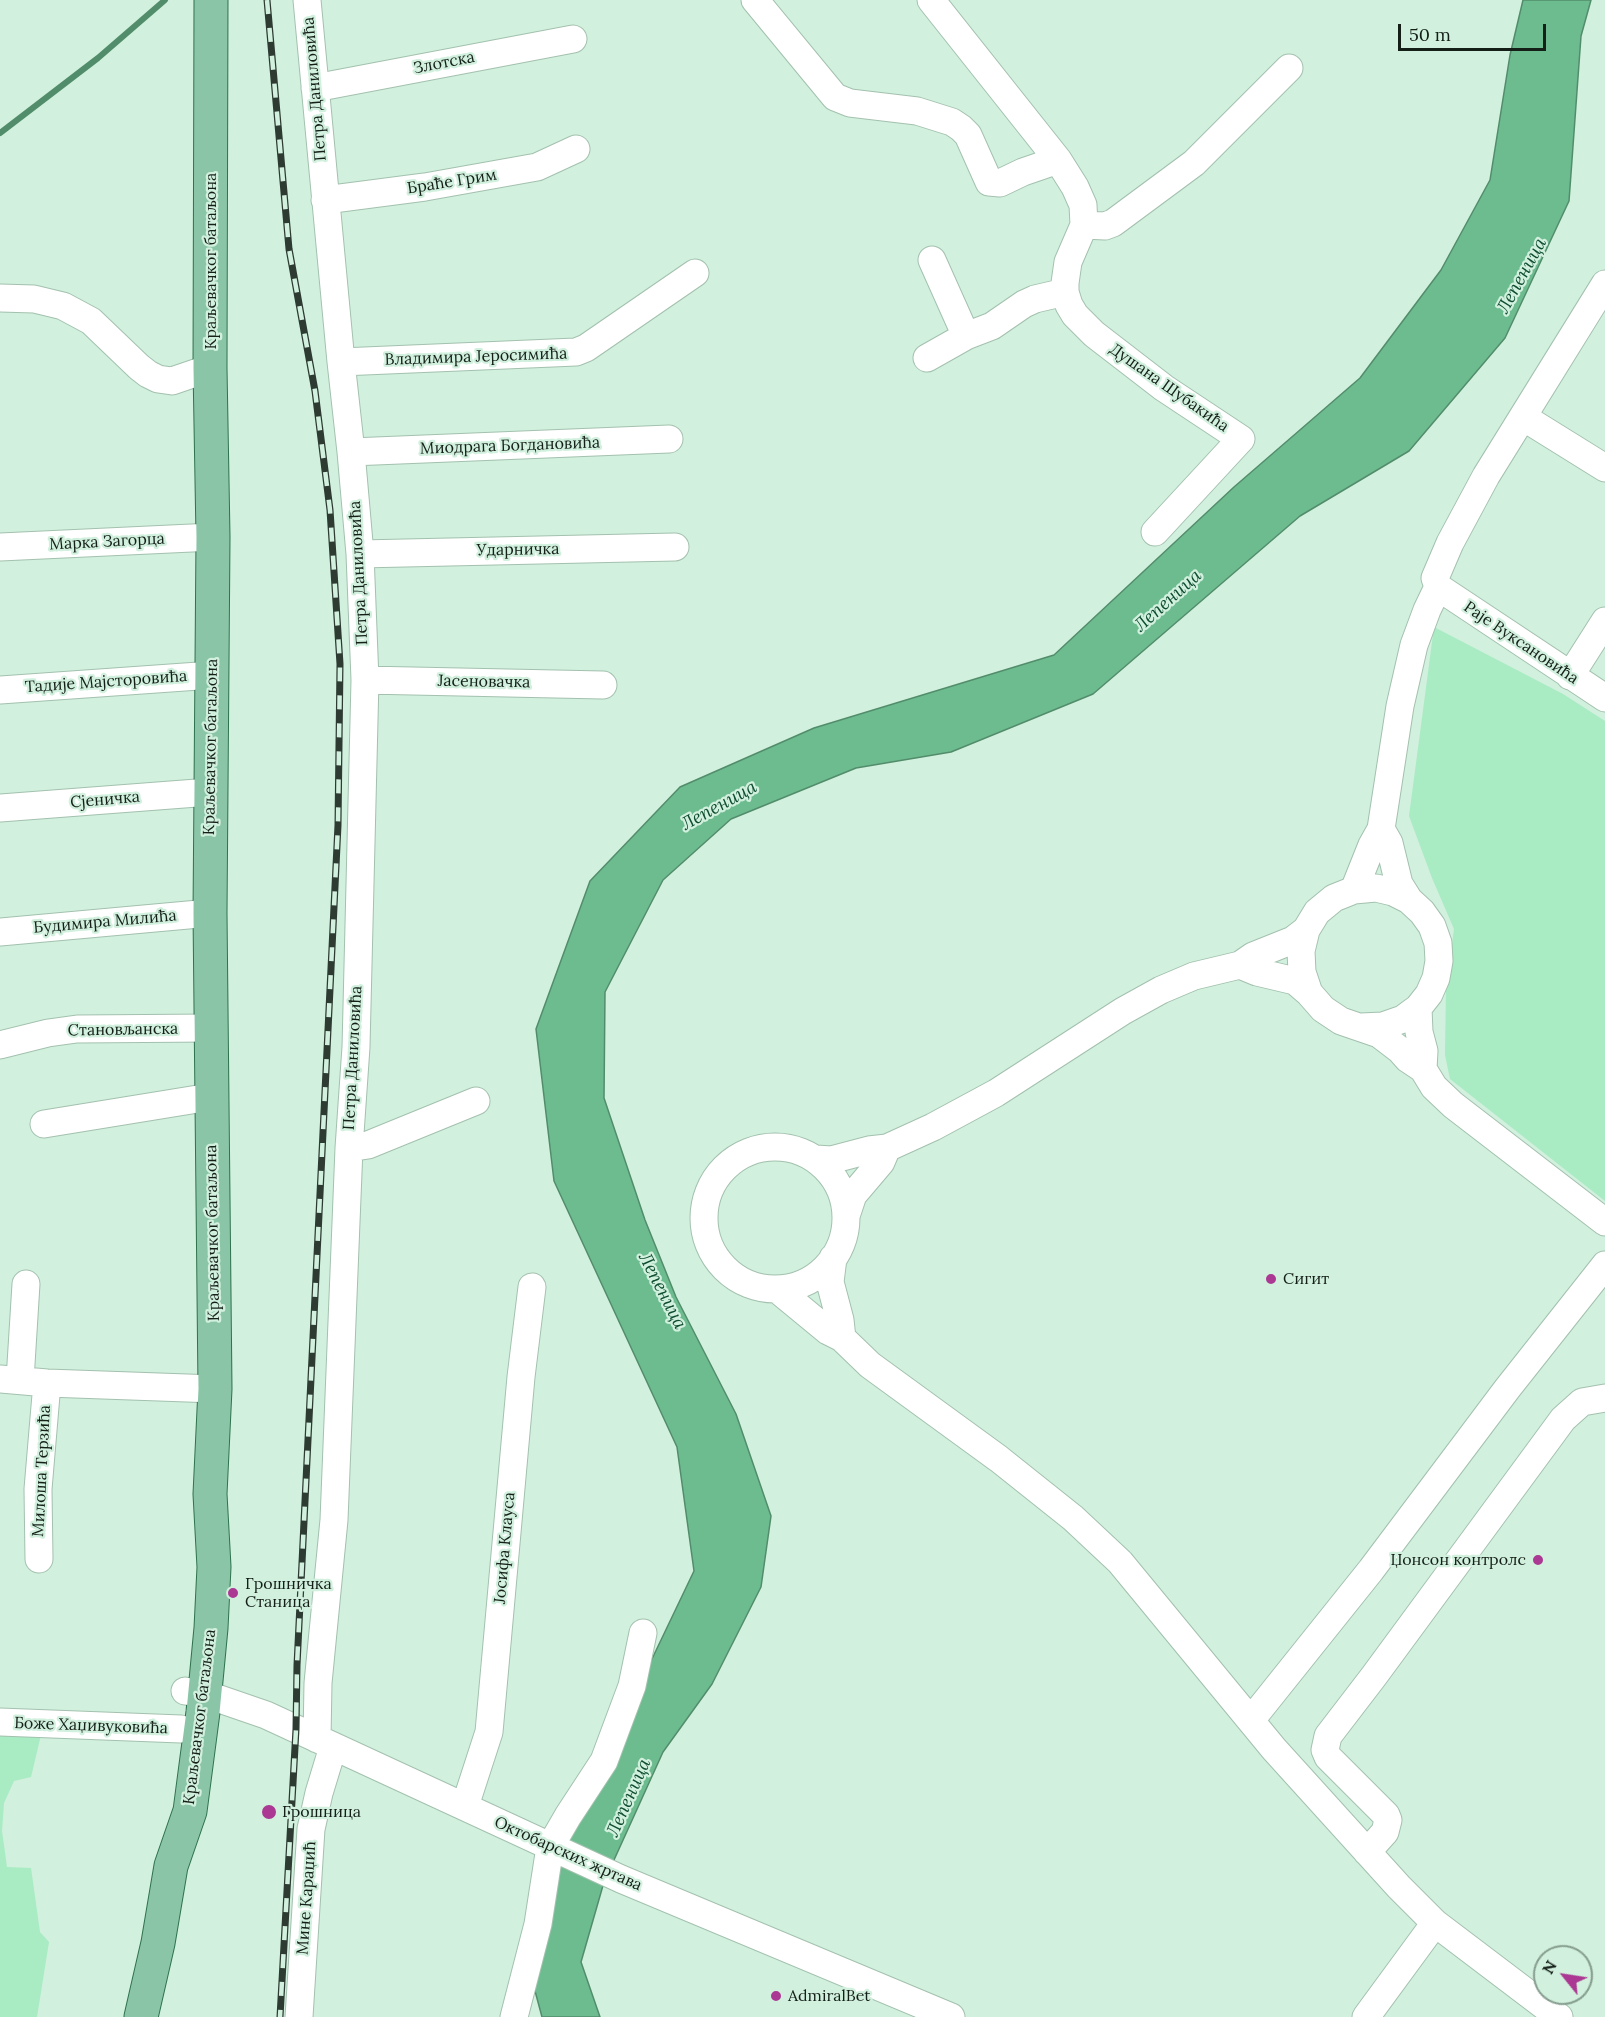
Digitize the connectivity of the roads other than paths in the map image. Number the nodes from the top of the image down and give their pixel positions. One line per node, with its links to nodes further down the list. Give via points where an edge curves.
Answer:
1 (211, 0): 20 (main road, Краљевачког батаљона)
2 (307, 0): 7 (street, Петра Даниловића)
3 (755, 0): 9 (street, via 835,97 850,103 917,111 952,122 968,135 989,182 1000,183)
4 (931, 0): 9 (street)
5 (573, 39): 7 (street, Злотска)
6 (1289, 68): 11 (street, via 1194,164 1113,223)
7 (315, 88): 10 (street, Петра Даниловића)
8 (576, 149): 10 (street, Браће Грим, via 537,167)
9 (1058, 160): 11 (street, via 1081,199)
10 (325, 200): 19 (street, Петра Даниловића)
11 (1084, 225): 15 (street, via 1068,262)
12 (932, 260): 17 (street)
13 (695, 273): 19 (street, Владимира Јеросимића, via 576,352)
14 (1605, 284): 21 (street)
15 (1065, 292): 17 (street, via 1035,299 992,326); 25 (street, Душана Шубакића, via 1076,315 1094,334 1164,388 1241,439)
16 (0, 298): 20 (street, via 34,299 63,306 91,321 139,367 159,380 172,381)
17 (966, 336): 18 (street)
18 (927, 358)
19 (341, 362): 23 (street, Петра Даниловића)
20 (210, 368): 26 (main road, Краљевачког батаљона)
21 (1523, 417): 24 (street); 30 (street, via 1450,543 1435,578)
22 (669, 439): 23 (street, Миодрага Богдановића)
23 (351, 452): 29 (street, Петра Даниловића)
24 (1605, 468)
25 (1155, 532)
26 (213, 537): 28 (street, Марка Загорца); 32 (main road, Краљевачког батаљона)
27 (675, 547): 29 (street, Ударничка)
28 (0, 548)
29 (360, 554): 34 (street, Петра Даниловића)
30 (1438, 587): 33 (street, Раје Вуксановића); 40 (street, via 1414,645 1400,706)
31 (1605, 621): 33 (street)
32 (213, 675): 36 (street, Тадије Мајсторовића); 38 (main road, Краљевачког батаљона)
33 (1570, 676): 37 (street, Раје Вуксановића)
34 (365, 680): 35 (street, Јасеновачка); 56 (street, Петра Даниловића, via 356,1047)
35 (603, 685)
36 (0, 690)
37 (1605, 698)
38 (210, 792): 39 (street, Сјеничка); 43 (main road, Краљевачког батаљона)
39 (0, 808)
40 (1381, 829): 41 (street); 42 (street, via 1389,843 1399,884)
41 (1354, 890): 42 (street, via 1376,888); 44 (street, via 1334,898 1317,912)
42 (1409, 900): 48 (street, via 1432,926 1438,943 1436,978)
43 (210, 913): 45 (street, Будимира Милића); 50 (main road, Краљевачког батаљона)
44 (1306, 930): 46 (street); 47 (street, via 1300,951)
45 (0, 932)
46 (1240, 965): 47 (street, via 1295,981); 57 (street, via 1194,976 1161,990 996,1093)
47 (1309, 993): 49 (street, via 1341,1021)
48 (1418, 1008): 49 (street, via 1383,1026); 52 (street)
49 (1361, 1027): 52 (street, via 1379,1034)
50 (212, 1028): 51 (street, Становљанска, via 77,1029); 53 (main road, Краљевачког батаљона)
51 (0, 1045)
52 (1423, 1069): 60 (street, via 1434,1087 1453,1105)
53 (210, 1097): 55 (street); 69 (main road, Краљевачког батаљона)
54 (476, 1101): 56 (street, Петра Даниловића, via 368,1145)
55 (44, 1124)
56 (349, 1148): 77 (street, Петра Даниловића, via 334,1520 318,1683)
57 (887, 1148): 58 (street, via 831,1160); 59 (street, via 854,1196)
58 (816, 1159): 59 (street, via 832,1175 842,1194); 65 (street, via 796,1149 774,1146 752,1150 732,1161 716,1177 707,1197 705,1230 718,1261 734,1276 754,1286)
59 (846, 1216): 61 (street, via 843,1238)
60 (1605, 1221)
61 (834, 1258): 65 (street, via 799,1285); 66 (street, via 830,1282)
62 (1605, 1264): 74 (street)
63 (26, 1284): 67 (street, Милоша Терзића)
64 (532, 1287): 78 (street, Јосифа Клауса, via 489,1732)
65 (777, 1289): 66 (street)
66 (842, 1338): 74 (street, via 870,1365 1073,1518 1120,1562)
67 (10, 1379): 68 (street, Милоша Терзића)
68 (47, 1383): 69 (street, Милоша Терзића); 71 (street, Милоша Терзића, via 38,1489)
69 (215, 1389): 73 (main road, Краљевачког батаљона, via 210,1494 214,1567 211,1628)
70 (1605, 1398): 80 (street, via 1582,1402 1563,1419 1328,1736 1328,1757 1388,1820 1385,1832)
71 (39, 1559)
72 (643, 1634): 79 (street, via 632,1686 604,1761 568,1816)
73 (195, 1692): 76 (main road, Краљевачког батаљона); 77 (street, Октобарских жртава, via 266,1715); 81 (main road, Краљевачког батаљона, via 190,1811)
74 (1251, 1720): 80 (street)
75 (0, 1722): 76 (street, Боже Хаџивуковића)
76 (181, 1730): 81 (main road, Краљевачког батаљона, via 169,1818)
77 (326, 1743): 78 (street, Октобарских жртава); 84 (street, Мине Караџић, via 311,1829)
78 (465, 1806): 79 (street, Октобарских жртава)
79 (558, 1851): 85 (street); 86 (street, Октобарских жртава)
80 (1367, 1852): 82 (street)
81 (171, 1866): 83 (main road, Краљевачког батаљона)
82 (1435, 1923): 87 (street); 88 (street)
83 (141, 2017)
84 (299, 2017)
85 (514, 2017)
86 (951, 2017)
87 (1366, 2017)
88 (1559, 2017)

